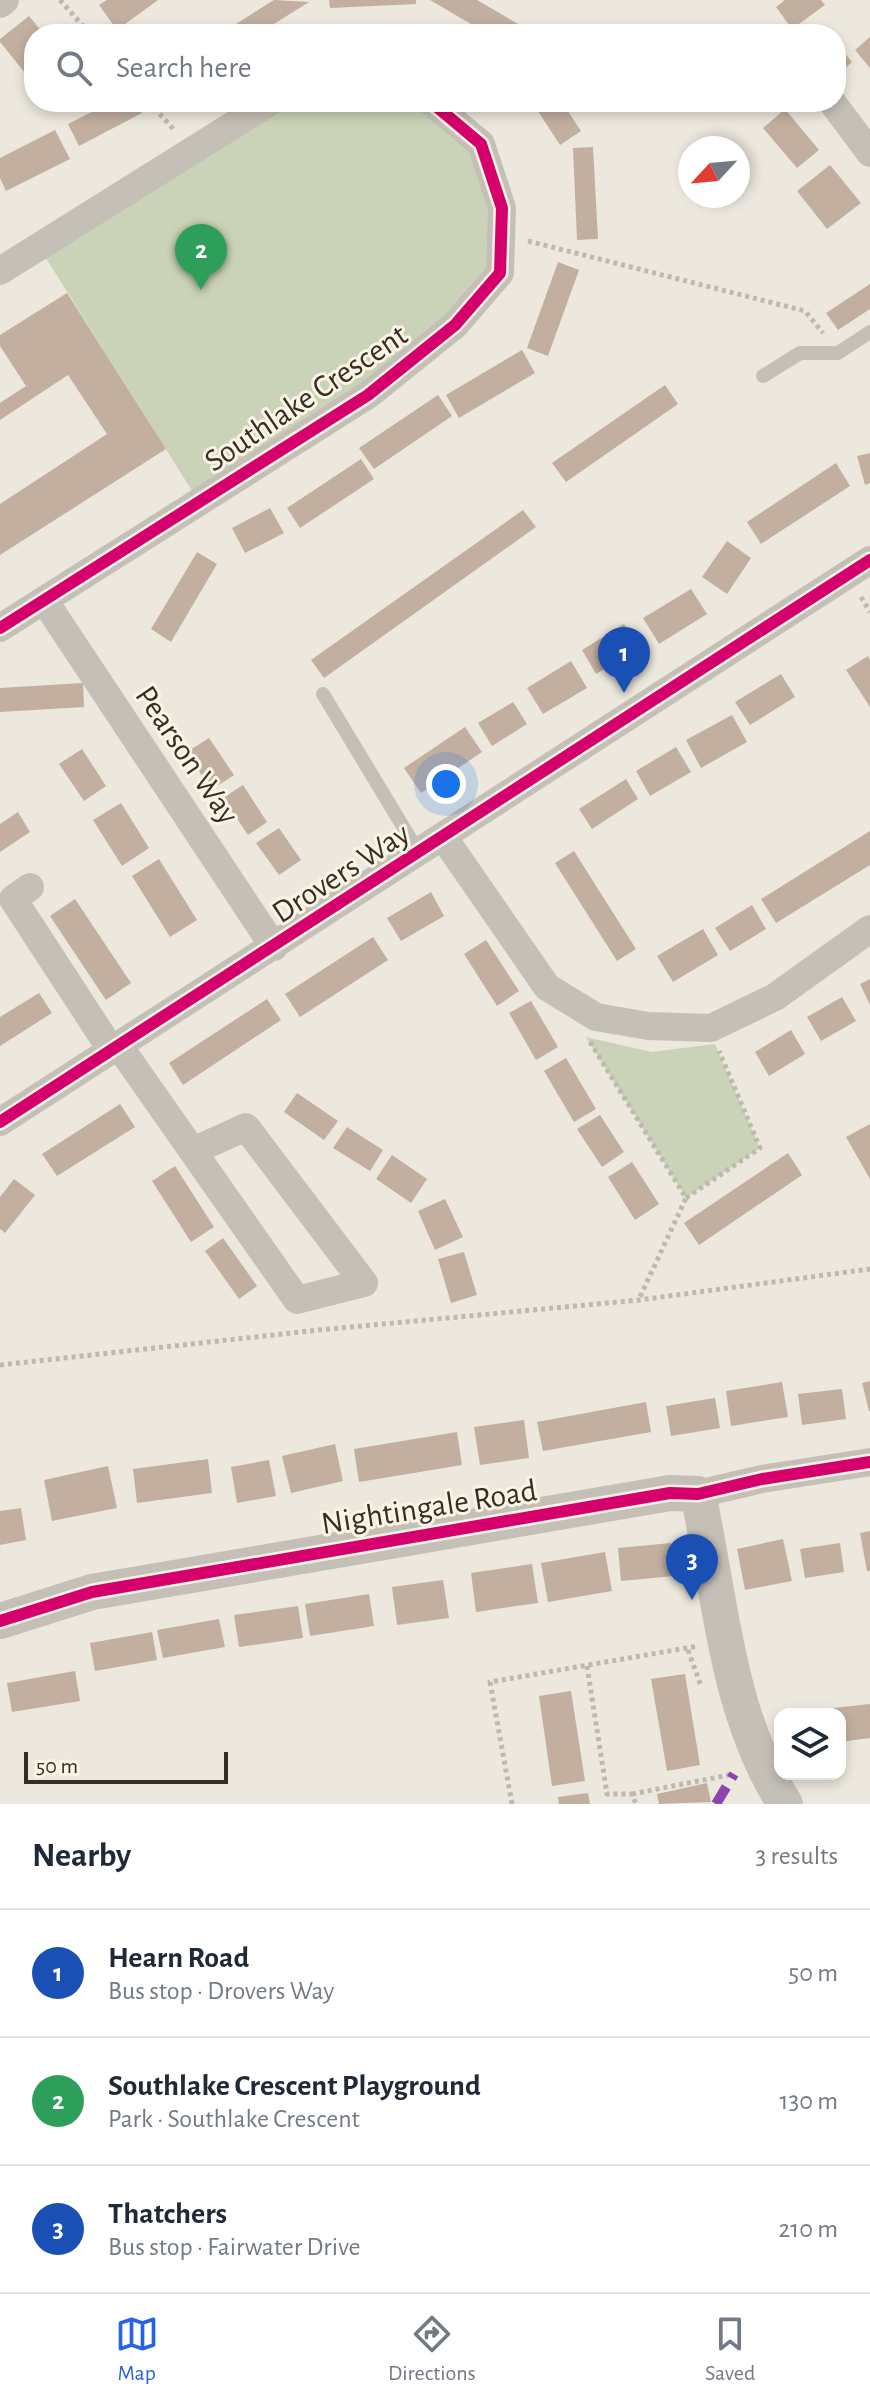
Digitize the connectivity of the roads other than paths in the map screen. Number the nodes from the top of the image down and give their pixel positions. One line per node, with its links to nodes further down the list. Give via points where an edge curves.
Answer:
1 (5, 0): 2 (street)
2 (0, 4)
3 (254, 112): 7 (street)
4 (443, 112): 11 (street, Southlake Crescent, via 481,144 502,208 500,273 455,325 368,395)
5 (861, 122): 6 (street)
6 (870, 153)
7 (0, 271)
8 (870, 332): 9 (lane, via 838,353 800,353)
9 (763, 376)
10 (870, 560): 14 (street, Drovers Way)
11 (44, 600): 12 (street, Southlake Crescent); 18 (street, Pearson Way)
12 (0, 628)
13 (323, 694): 15 (lane)
14 (444, 838): 15 (street, Drovers Way); 17 (street, via 547,987 596,1017 648,1026 711,1028 775,997)
15 (419, 853): 18 (street, Drovers Way)
16 (14, 898): 19 (street)
17 (870, 929)
18 (274, 947): 19 (street, Drovers Way)
19 (116, 1048): 20 (street, Drovers Way); 21 (street)
20 (0, 1122)
21 (193, 1151): 21 (street, via 297,1300 368,1282 246,1127)
22 (870, 1462): 23 (street, Nightingale Road)
23 (698, 1494): 24 (street, Nightingale Road, via 670,1493 224,1567 92,1592); 25 (street, via 732,1674 760,1759)
24 (0, 1621)
25 (785, 1804)

